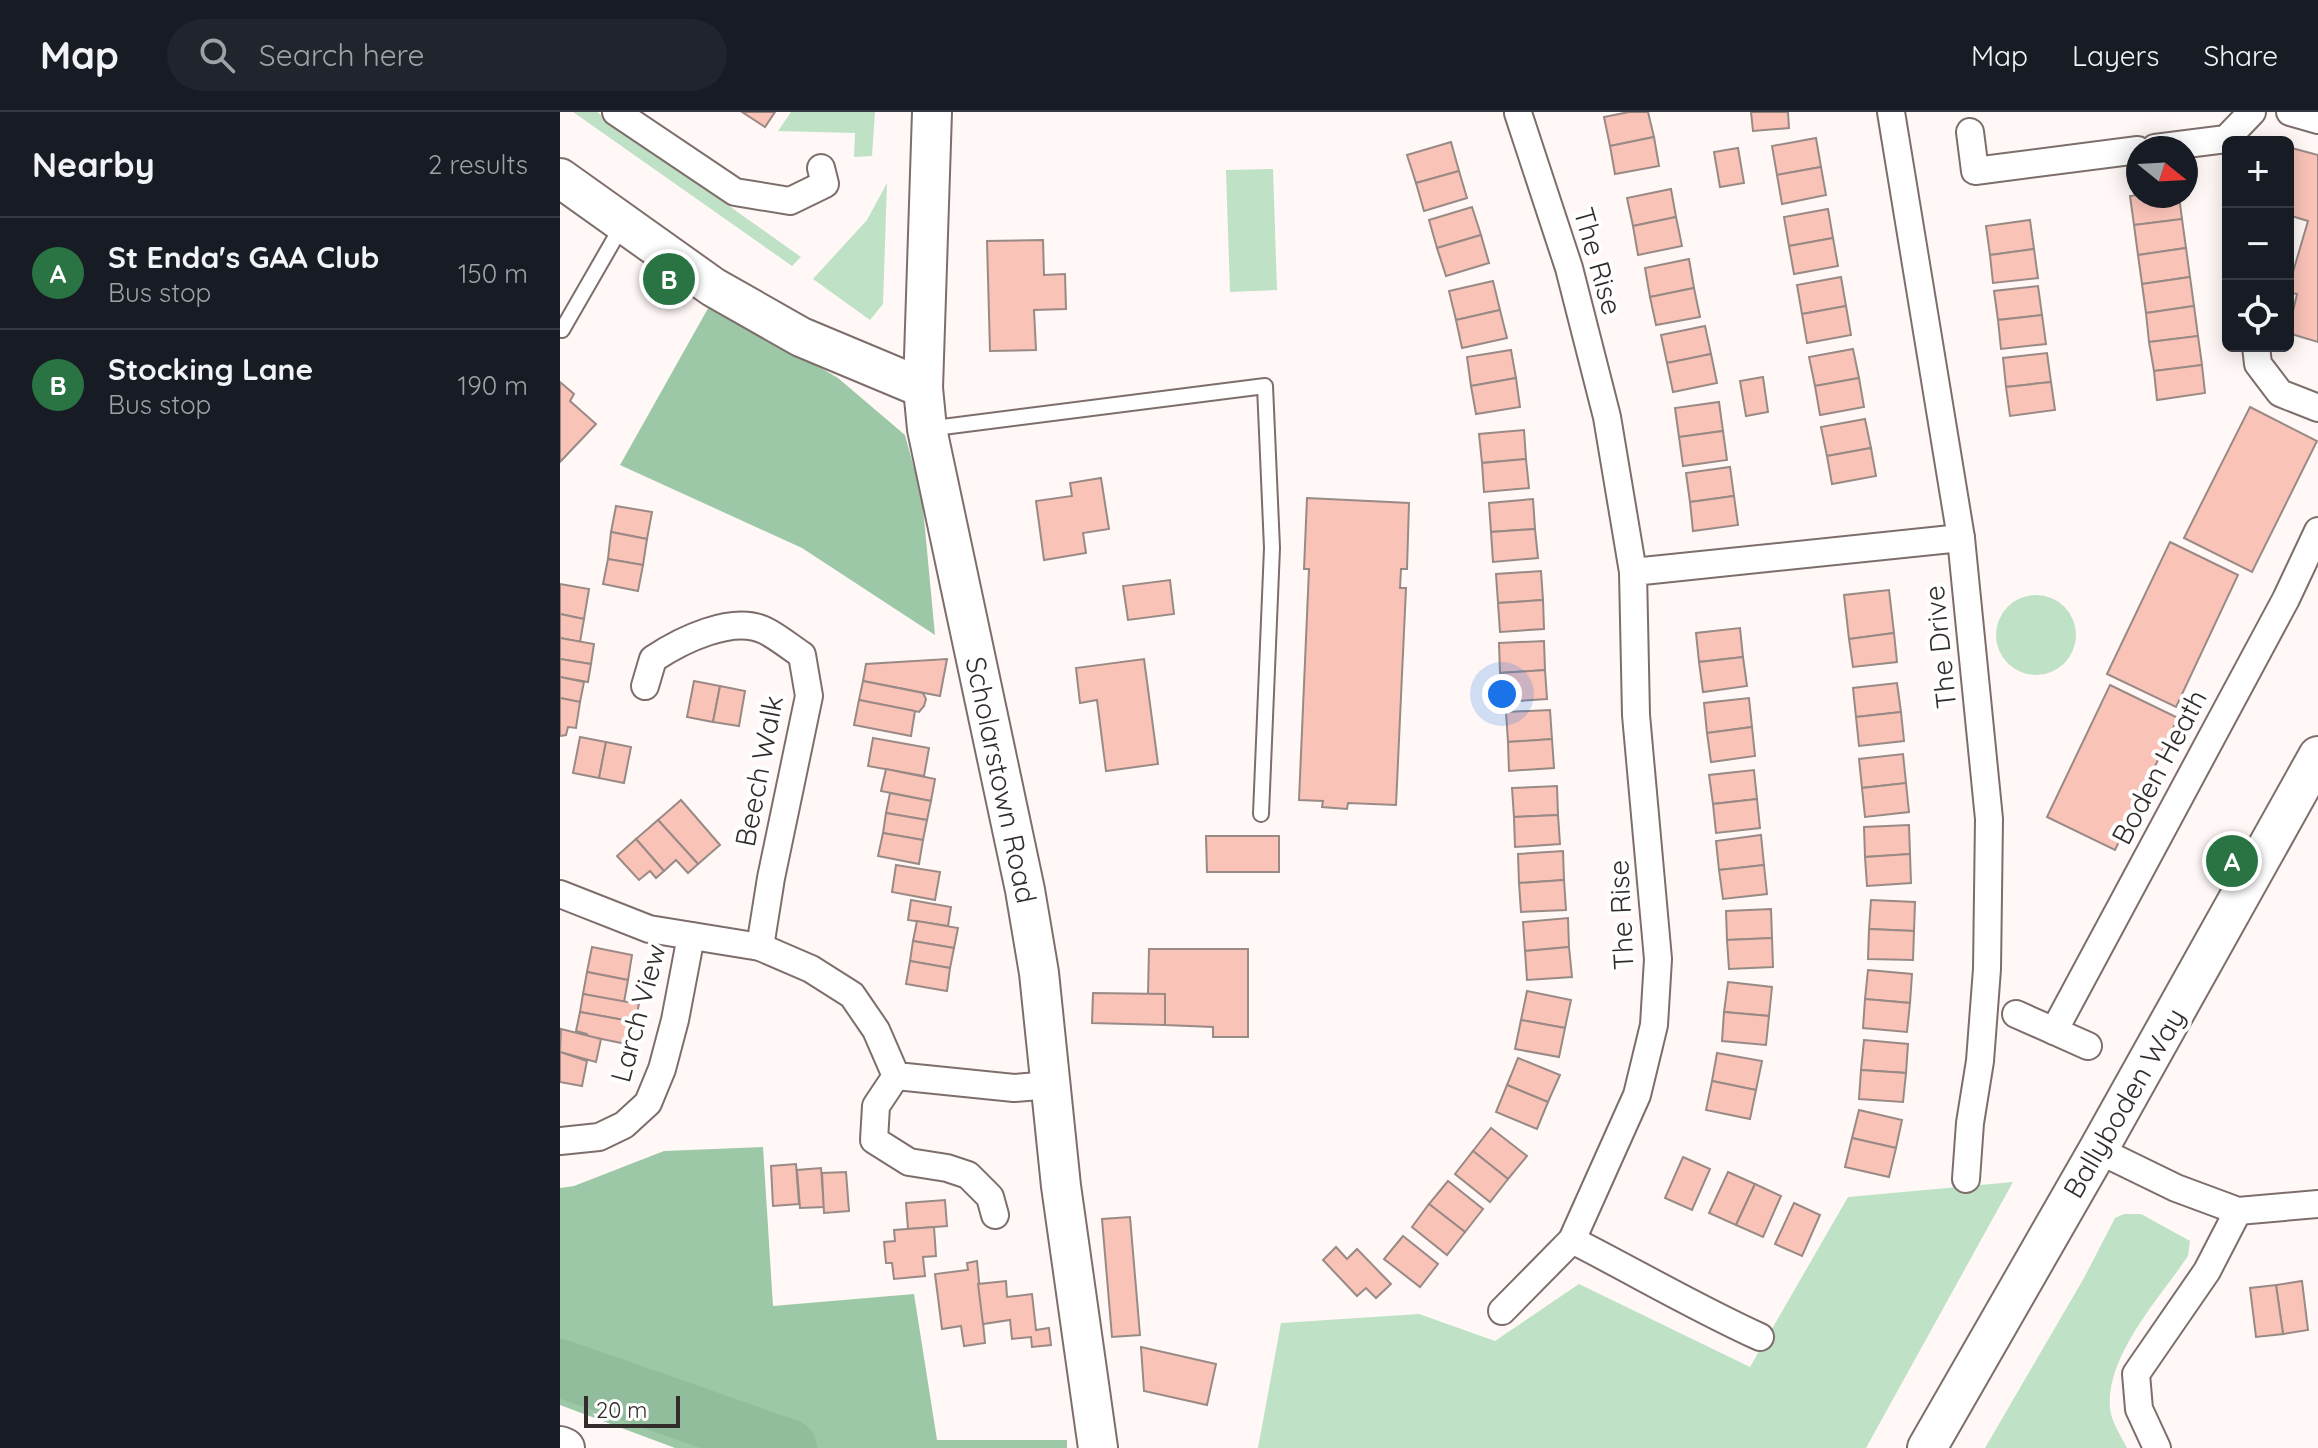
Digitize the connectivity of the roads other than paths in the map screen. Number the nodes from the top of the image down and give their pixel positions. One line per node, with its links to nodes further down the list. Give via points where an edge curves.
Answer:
1 (616, 112): 13 (street, via 735,192 790,201 825,184)
2 (932, 112): 18 (main road, Scholarstown Road)
3 (1891, 112): 22 (street, The Drive)
4 (2252, 112): 9 (street)
5 (2290, 112): 7 (street)
6 (1518, 113): 23 (street, The Rise, via 1569,268 1607,417)
7 (2318, 120)
8 (1970, 132): 12 (street, via 1975,171)
9 (2233, 136)
10 (2222, 143): 11 (street)
11 (2198, 145)
12 (2126, 152)
13 (821, 168)
14 (560, 178): 15 (main road)
15 (623, 224): 16 (lane); 18 (main road, via 713,287 801,337)
16 (562, 330)
17 (2257, 352): 19 (street, via 2258,364 2280,393)
18 (923, 388): 20 (main road, Scholarstown Road)
19 (2318, 408)
20 (927, 429): 26 (lane, via 1265,386 1272,548); 34 (main road, Scholarstown Road, via 1025,890)
21 (2318, 531): 31 (street, Boden Heath)
22 (1961, 538): 23 (street); 37 (street, The Drive, via 1989,819 1987,969)
23 (1633, 572): 41 (street, The Rise, via 1636,715 1658,959 1654,1025 1637,1095)
24 (645, 686): 29 (street, Beech Walk, via 653,659 681,640 733,626 763,629 802,655 809,696)
25 (2318, 756): 36 (main road, Ballyboden Way)
26 (1261, 814)
27 (560, 894): 28 (street, via 649,929)
28 (691, 936): 29 (street); 35 (street, Larch View, via 675,1020 648,1103 624,1125 599,1137)
29 (760, 947): 33 (street, via 811,969 852,995 876,1030)
30 (2016, 1014): 31 (street)
31 (2054, 1031): 32 (street)
32 (2088, 1046)
33 (896, 1076): 34 (street, via 1014,1088); 40 (street, via 876,1106 874,1140 909,1162 968,1175 990,1197)
34 (1051, 1085): 44 (main road, Scholarstown Road)
35 (560, 1141)
36 (2098, 1150): 39 (street); 45 (main road, Ballyboden Way)
37 (1966, 1179)
38 (2318, 1204): 39 (street)
39 (2238, 1211): 46 (street, via 2207,1271 2136,1374 2139,1409)
40 (995, 1215)
41 (1572, 1240): 42 (street, The Rise); 43 (street)
42 (1502, 1311)
43 (1760, 1337)
44 (1098, 1448)
45 (1927, 1448)
46 (2157, 1448)

